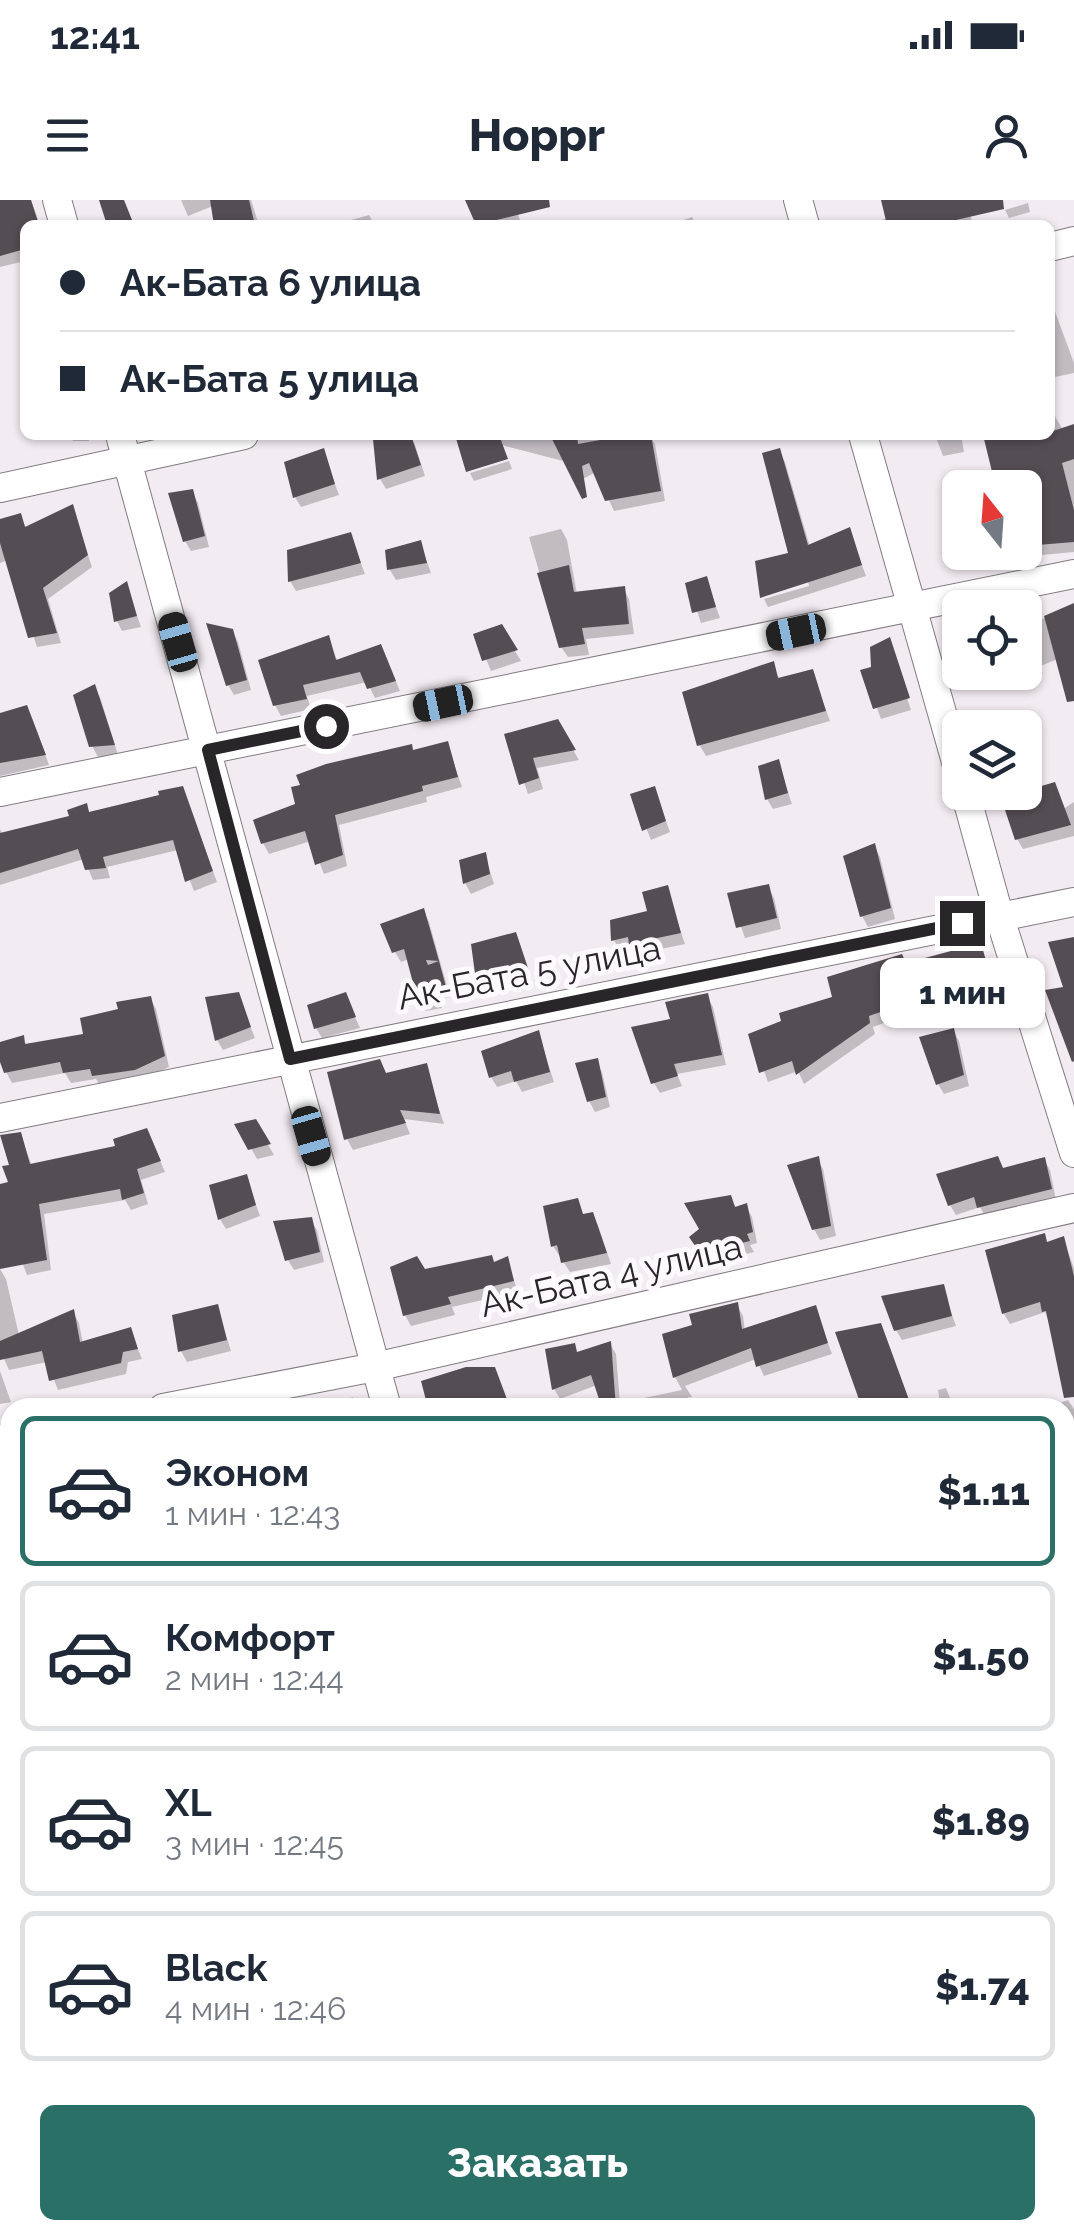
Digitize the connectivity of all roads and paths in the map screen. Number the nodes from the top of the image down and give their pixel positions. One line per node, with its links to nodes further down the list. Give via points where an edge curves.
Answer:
1 (198, 440): 3 (street)
2 (864, 440): 6 (street)
3 (124, 448): 4 (street); 8 (street)
4 (0, 488)
5 (1074, 574): 6 (street)
6 (914, 608): 7 (street); 8 (street)
7 (942, 710)
8 (208, 750): 9 (street); 13 (street)
9 (0, 792)
10 (970, 810): 12 (street)
11 (1074, 902): 12 (street, Ак-Бата 5 улица)
12 (999, 915): 13 (street, Ак-Бата 5 улица); 15 (street)
13 (290, 1059): 14 (street, Ак-Бата 5 улица); 17 (street)
14 (0, 1118)
15 (1074, 1153)
16 (1074, 1208): 17 (street, Ак-Бата 4 улица)
17 (375, 1366): 18 (street, Ак-Бата 4 улица); 19 (street)
18 (213, 1398)
19 (385, 1398)

